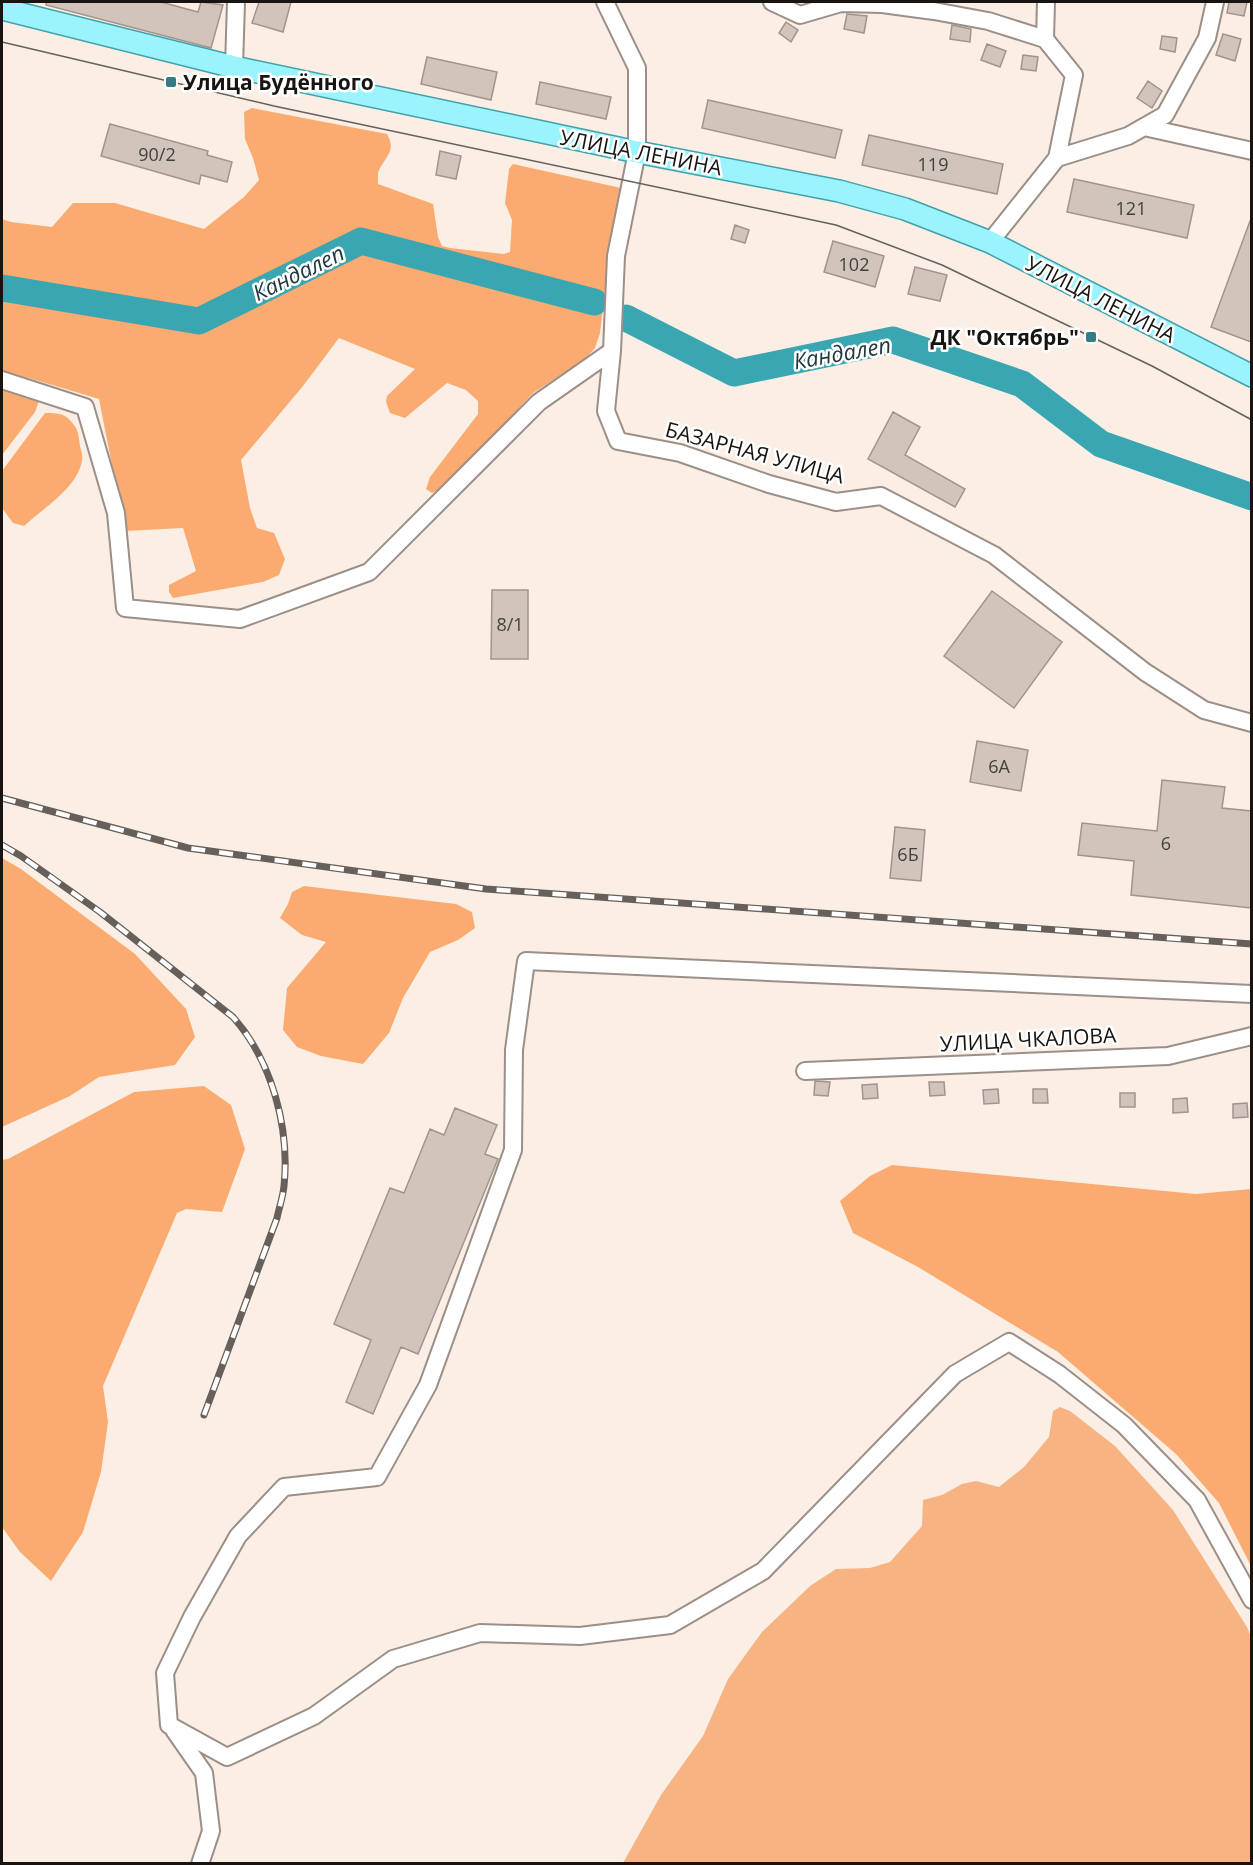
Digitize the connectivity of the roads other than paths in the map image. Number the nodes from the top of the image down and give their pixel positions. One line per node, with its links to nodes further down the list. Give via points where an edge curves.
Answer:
1 (236, 2): 8 (street)
2 (604, 2): 11 (street, БАЗАРНАЯ УЛИЦА, via 637,68)
3 (772, 2): 7 (street, via 800,15 841,3 924,9 988,21)
4 (1046, 2): 7 (street)
5 (1215, 2): 9 (street, via 1207,38 1165,115)
6 (2, 9): 8 (main road, УЛИЦА ЛЕНИНА)
7 (1045, 39): 12 (street, via 1074,75)
8 (234, 67): 11 (main road, УЛИЦА ЛЕНИНА)
9 (1144, 127): 10 (street); 12 (street, via 1128,136)
10 (1251, 151)
11 (637, 152): 13 (main road, УЛИЦА ЛЕНИНА, via 839,191 905,209); 14 (street, БАЗАРНАЯ УЛИЦА, via 616,256)
12 (1057, 158): 13 (street)
13 (990, 242): 15 (main road, УЛИЦА ЛЕНИНА)
14 (612, 351): 16 (street, via 539,402 369,572 240,619 125,608 116,513 85,407); 17 (street, БАЗАРНАЯ УЛИЦА, via 606,411 618,441 680,453 836,502 881,496 994,555 1145,672 1204,710)
15 (1251, 376)
16 (2, 380)
17 (1251, 723)
18 (1251, 994): 22 (street, via 526,961 514,1050 513,1150 428,1385 376,1477 284,1487 238,1536 165,1673)
19 (1251, 1036): 20 (street, УЛИЦА ЧКАЛОВА, via 1168,1056)
20 (805, 1071)
21 (1251, 1600): 22 (street, via 1197,1500 1124,1425 1059,1374 1009,1342 955,1374 763,1571 670,1625 580,1636 480,1633 393,1659 314,1716 226,1757)
22 (170, 1725): 23 (street, via 204,1773 211,1831)
23 (200, 1863)

